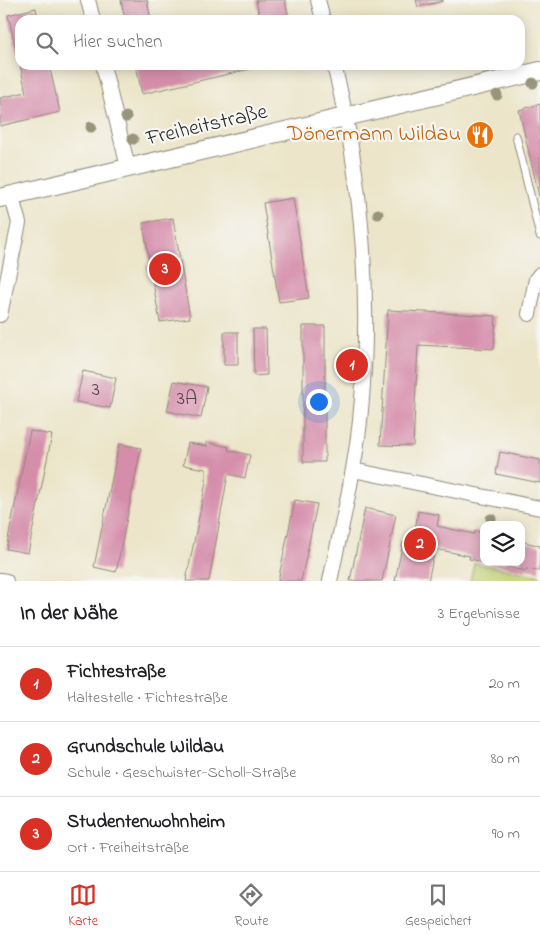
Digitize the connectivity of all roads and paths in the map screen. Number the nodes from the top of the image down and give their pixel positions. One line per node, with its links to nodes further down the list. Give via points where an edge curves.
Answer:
1 (88, 0): 3 (street)
2 (318, 0): 4 (street)
3 (92, 15)
4 (322, 15)
5 (104, 70): 10 (street)
6 (335, 70): 8 (street)
7 (540, 71): 8 (street, Freiheitstraße)
8 (347, 116): 10 (street, Freiheitstraße); 16 (street, via 361,229 365,307 360,421)
9 (516, 136): 12 (lane)
10 (128, 167): 11 (street, Freiheitstraße)
11 (6, 196): 15 (street, via 19,223)
12 (540, 236)
13 (540, 274): 14 (street, via 536,279)
14 (530, 314)
15 (0, 315)
16 (353, 470): 17 (street); 20 (street)
17 (540, 508)
18 (0, 580): 19 (street)
19 (6, 581)
20 (330, 581)

